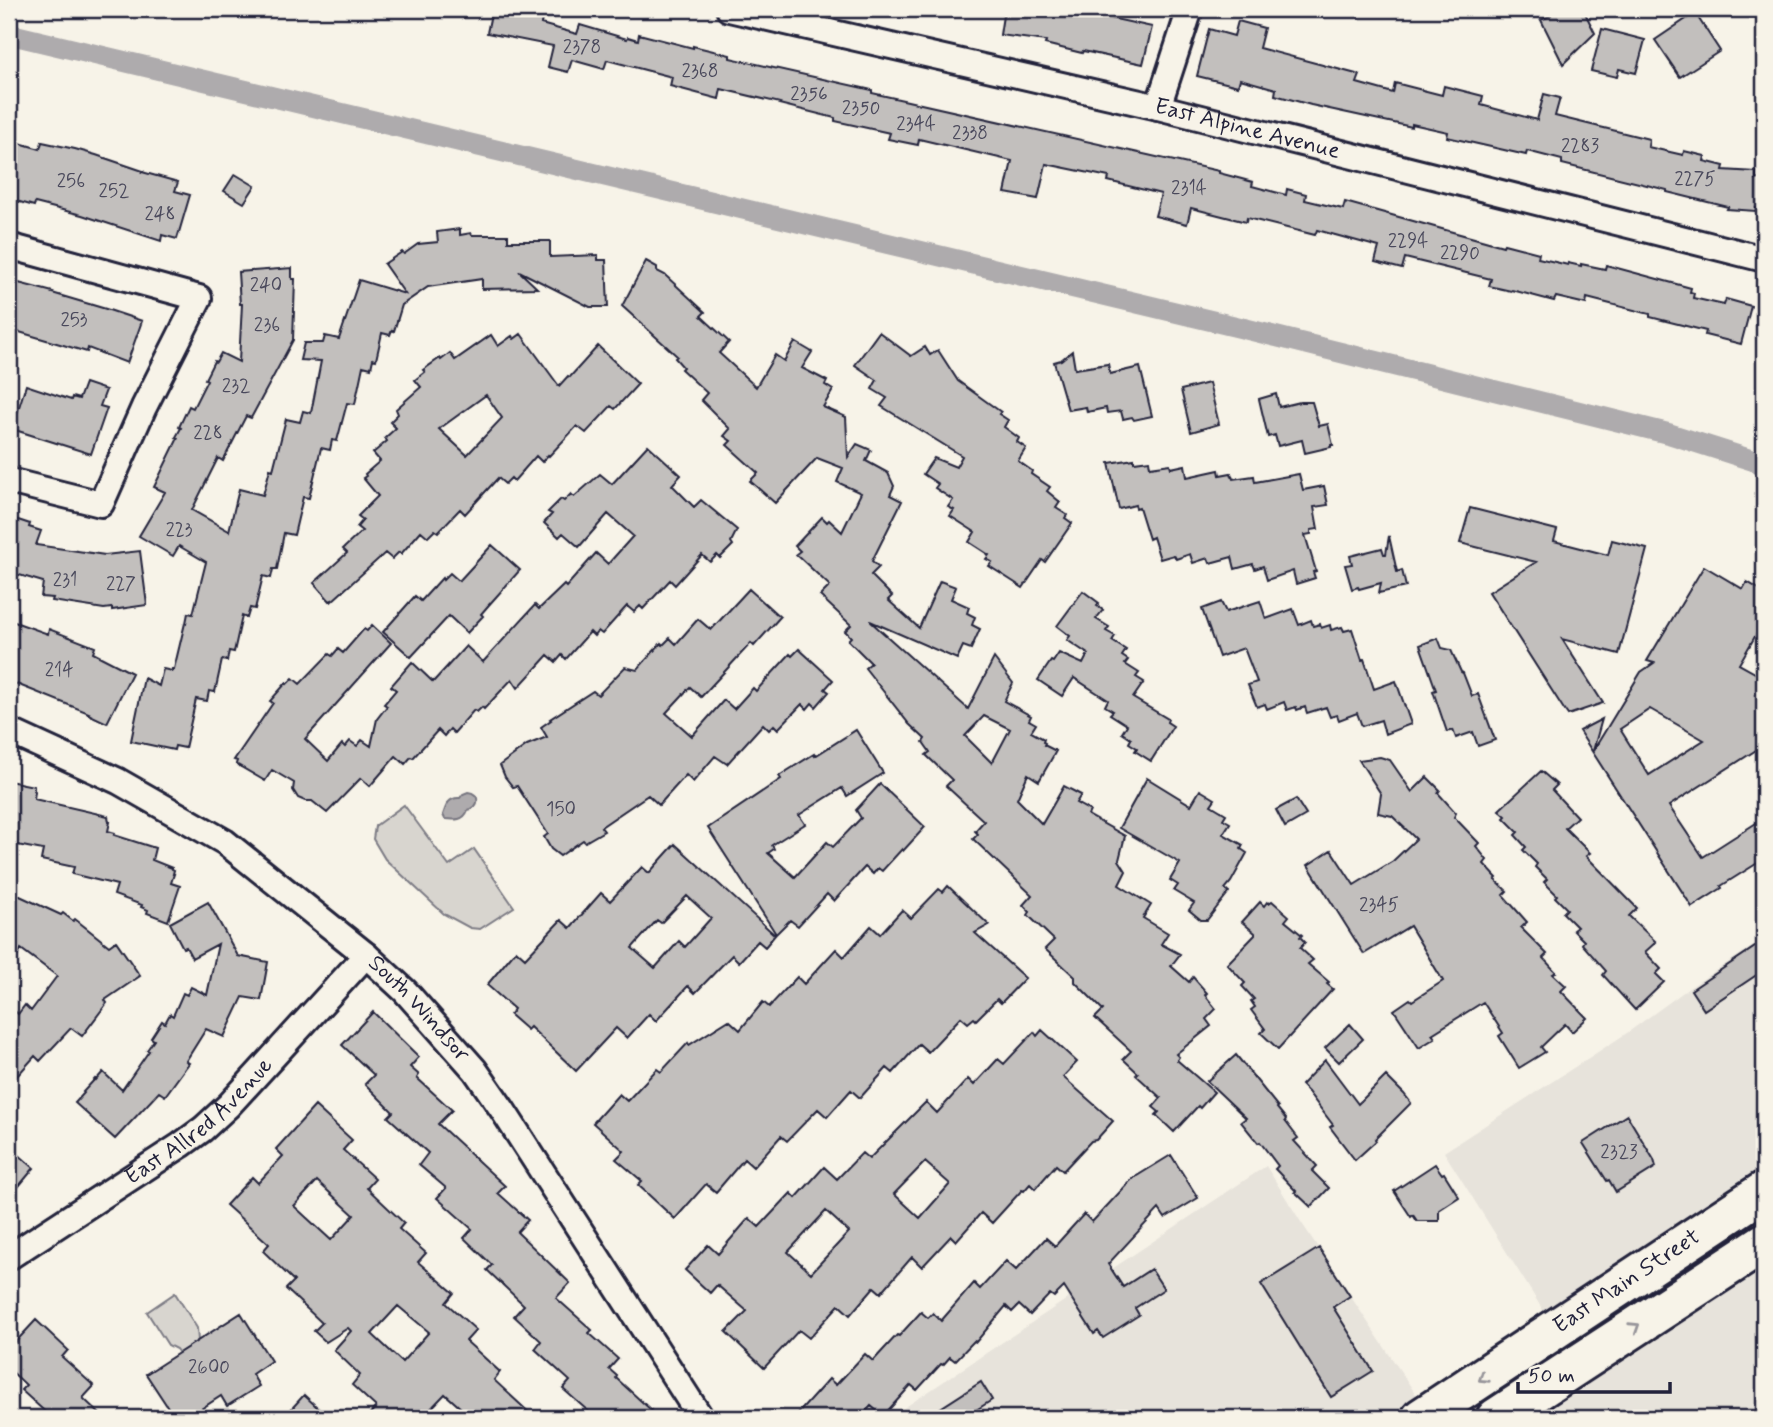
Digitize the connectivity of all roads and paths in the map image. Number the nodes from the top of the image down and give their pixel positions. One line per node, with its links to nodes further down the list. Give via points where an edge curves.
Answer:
1 (729, 9): 3 (street, East Alpine Avenue)
2 (1190, 9): 3 (street)
3 (1158, 107): 5 (street, East Alpine Avenue)
4 (9, 246): 6 (street, via 199,298 102,504)
5 (1764, 259)
6 (9, 481)
7 (9, 731): 8 (street, South Windsor, via 118,781 225,842)
8 (366, 955): 11 (street, East Allred Avenue, via 203,1129); 12 (street, South Windsor, via 405,991 475,1070)
9 (1764, 1191): 13 (main road, East Main Street, one-way to 13)
10 (1764, 1242): 14 (main road, East Main Street, one-way to 10)
11 (9, 1257)
12 (701, 1418)
13 (1421, 1418)
14 (1496, 1418)

